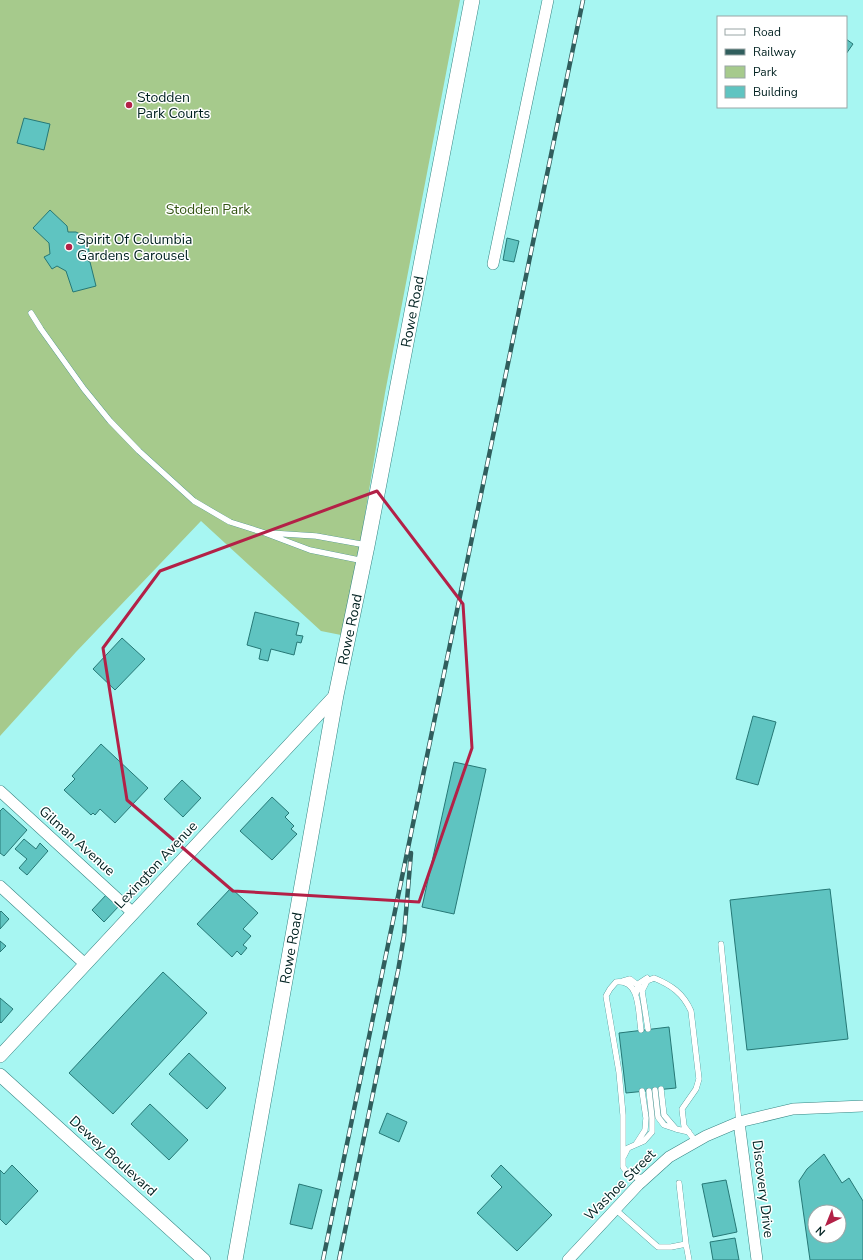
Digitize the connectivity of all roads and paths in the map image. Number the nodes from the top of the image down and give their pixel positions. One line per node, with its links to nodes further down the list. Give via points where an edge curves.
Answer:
1 (472, 0): 6 (main road, Rowe Road)
2 (548, 0): 3 (street)
3 (492, 264)
4 (31, 313): 5 (lane, via 84,389 139,451 194,501 230,522)
5 (265, 533): 6 (lane, via 316,536); 7 (lane, via 310,550)
6 (367, 546): 7 (main road, Rowe Road)
7 (364, 561): 8 (main road, Rowe Road)
8 (336, 695): 11 (street, Lexington Avenue); 37 (main road, Rowe Road)
9 (0, 791): 11 (street, Gilman Avenue)
10 (0, 886): 13 (street)
11 (133, 913): 13 (street, Lexington Avenue)
12 (721, 944): 26 (lane)
13 (85, 964): 21 (street, Lexington Avenue)
14 (654, 978): 16 (lane, via 646,978); 17 (lane, via 647,981); 28 (lane, via 677,989 687,1001 690,1011 699,1079 696,1089 682,1109 684,1126)
15 (623, 981): 16 (lane, via 630,979); 18 (lane, via 632,987); 31 (lane, via 616,982 606,996 619,1072)
16 (638, 984): 17 (lane); 18 (lane)
17 (642, 990): 19 (lane)
18 (636, 994): 20 (lane)
19 (648, 1029)
20 (641, 1030)
21 (0, 1056)
22 (0, 1075): 36 (street, Dewey Boulevard)
23 (661, 1089): 27 (lane, via 664,1116)
24 (642, 1091): 30 (lane, via 645,1130)
25 (863, 1106): 26 (street, Washoe Street, via 793,1109)
26 (739, 1122): 29 (street, Washoe Street); 40 (street, Discovery Drive)
27 (676, 1128): 28 (lane); 30 (lane, via 664,1125 658,1117 652,1090 652,1132 644,1141)
28 (689, 1132): 29 (lane)
29 (696, 1142): 32 (street, Washoe Street, via 669,1157)
30 (636, 1144): 31 (lane, via 628,1148)
31 (623, 1157): 32 (lane, via 623,1167 629,1175)
32 (647, 1177): 34 (street, Washoe Street)
33 (679, 1183): 35 (lane)
34 (615, 1209): 35 (lane, via 658,1247); 38 (street, Washoe Street)
35 (686, 1244): 39 (lane)
36 (198, 1257)
37 (235, 1260)
38 (568, 1260)
39 (689, 1260)
40 (757, 1260)

